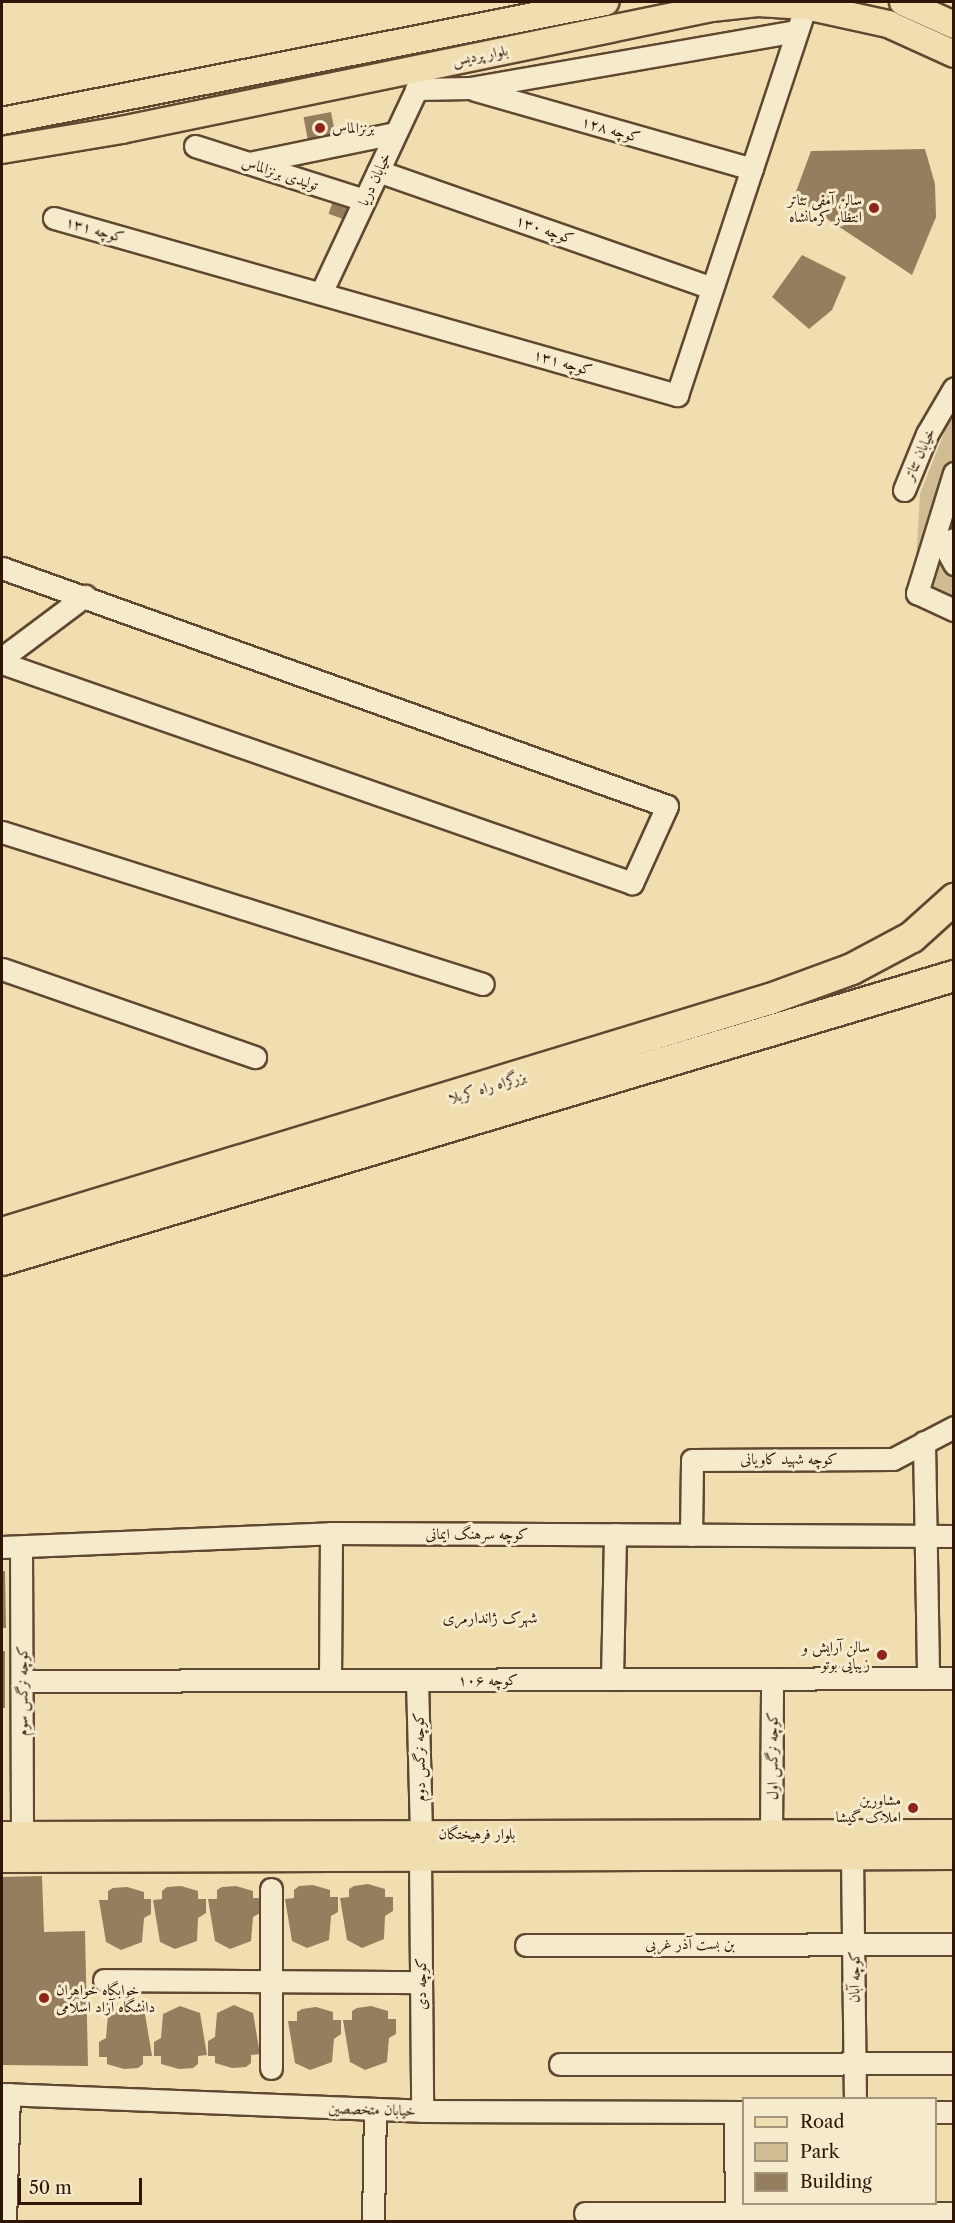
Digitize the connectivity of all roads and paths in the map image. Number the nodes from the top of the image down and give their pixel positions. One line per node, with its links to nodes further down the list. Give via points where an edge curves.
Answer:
1 (605, 2): 10 (main road, بلوار پردیس)
2 (903, 2): 4 (main road)
3 (806, 6): 5 (street, کوچه ۱۳۱); 6 (main road, بلوار پردیس, via 888,24); 7 (main road, بلوار پردیس, via 758,3 712,8)
4 (954, 25)
5 (797, 32): 8 (street); 15 (street, کوچه ۱۳۱)
6 (954, 54)
7 (427, 65): 9 (street, خیابان دریا); 13 (main road, بلوار پردیس, via 121,130)
8 (470, 88): 9 (street); 15 (street, کوچه ۱۲۸)
9 (416, 89): 11 (street, خیابان دریا)
10 (2, 121)
11 (395, 133): 14 (street); 16 (street, خیابان دریا)
12 (195, 146): 14 (street, تولیدی برنزالماس)
13 (2, 150)
14 (248, 163): 17 (street, تولیدی برنزالماس)
15 (752, 169): 19 (street, کوچه ۱۳۱)
16 (378, 171): 17 (street, خیابان دریا); 19 (street, کوچه ۱۳۰)
17 (364, 200): 20 (street, خیابان دریا)
18 (54, 218): 20 (street, کوچه ۱۳۱)
19 (712, 288): 20 (street, کوچه ۱۳۱, via 677,395)
20 (321, 293)
21 (954, 388): 23 (street, خیابان تئاتر, via 927,434)
22 (952, 485): 24 (street)
23 (904, 490)
24 (943, 543): 25 (street); 28 (street, via 917,594)
25 (954, 564)
26 (2, 568): 27 (street)
27 (85, 596): 29 (street); 30 (street, via 667,806 632,883)
28 (954, 610)
29 (2, 658)
30 (2, 663)
31 (2, 832): 37 (street)
32 (954, 899): 34 (highway, بزرگراه راه کربلا)
33 (954, 923): 34 (highway)
34 (912, 937): 39 (highway, بزرگراه راه کربلا, via 852,969 770,999)
35 (2, 969): 38 (street)
36 (954, 976): 42 (highway, بزرگراه راه کربلا)
37 (483, 984)
38 (255, 1057)
39 (57, 1215): 40 (main road); 41 (highway, بزرگراه راه کربلا)
40 (2, 1217)
41 (2, 1233)
42 (2, 1260)
43 (954, 1427): 44 (street, کوچه شهید کاویانی)
44 (924, 1442): 47 (street, کوچه شهید کاویانی, via 893,1459 692,1460); 48 (street)
45 (331, 1533): 46 (street, کوچه سرهنگ ایمانی); 50 (street, کوچه سرهنگ ایمانی); 55 (street)
46 (615, 1534): 47 (street, کوچه سرهنگ ایمانی); 53 (street)
47 (691, 1535): 48 (street, کوچه سرهنگ ایمانی)
48 (925, 1536): 49 (street, کوچه سرهنگ ایمانی); 51 (street)
49 (954, 1536)
50 (11, 1547): 57 (street, کوچه نرگس سوم)
51 (928, 1678): 52 (street, کوچه ۱۰۶); 54 (street, کوچه ۱۰۶)
52 (954, 1678)
53 (612, 1679): 54 (street, کوچه ۱۰۶); 56 (street, کوچه ۱۰۶)
54 (772, 1679): 60 (street, کوچه نرگس اول)
55 (330, 1680): 56 (street, کوچه ۱۰۶); 57 (street, کوچه ۱۰۶)
56 (417, 1680): 62 (street, کوچه نرگس دوم)
57 (21, 1681): 58 (street, کوچه نرگس سوم)
58 (12, 1739): 61 (street, کوچه نرگس سوم)
59 (954, 1833): 60 (main road, بلوار فرهیختگان)
60 (771, 1834): 62 (main road, بلوار فرهیختگان)
61 (12, 1835): 62 (main road, بلوار فرهیختگان)
62 (421, 1846): 63 (main road, بلوار فرهیختگان); 65 (main road, بلوار فرهیختگان); 72 (street, کوچه دی)
63 (852, 1856): 64 (main road, بلوار فرهیختگان); 67 (street, کوچه آبان)
64 (954, 1856)
65 (2, 1859)
66 (271, 1889): 71 (street)
67 (854, 1944): 68 (street, بن بست آذر غربی); 69 (street, بن بست آذر غربی); 75 (street, کوچه آبان)
68 (954, 1944)
69 (526, 1945)
70 (104, 1980): 71 (street)
71 (271, 1981): 72 (street); 76 (street)
72 (421, 1982): 80 (street, کوچه دی)
73 (954, 2063): 75 (street)
74 (560, 2064): 75 (street)
75 (855, 2064): 78 (street, کوچه آبان)
76 (271, 2068)
77 (5, 2094): 79 (street, خیابان متخصصین); 87 (street)
78 (855, 2097)
79 (375, 2109): 80 (street, خیابان متخصصین); 88 (street)
80 (422, 2111): 81 (street, خیابان متخصصین)
81 (739, 2112): 86 (street)
82 (937, 2112): 83 (street)
83 (954, 2112)
84 (585, 2213): 86 (street)
85 (954, 2213): 86 (street)
86 (736, 2218)
87 (4, 2222)
88 (373, 2222)

